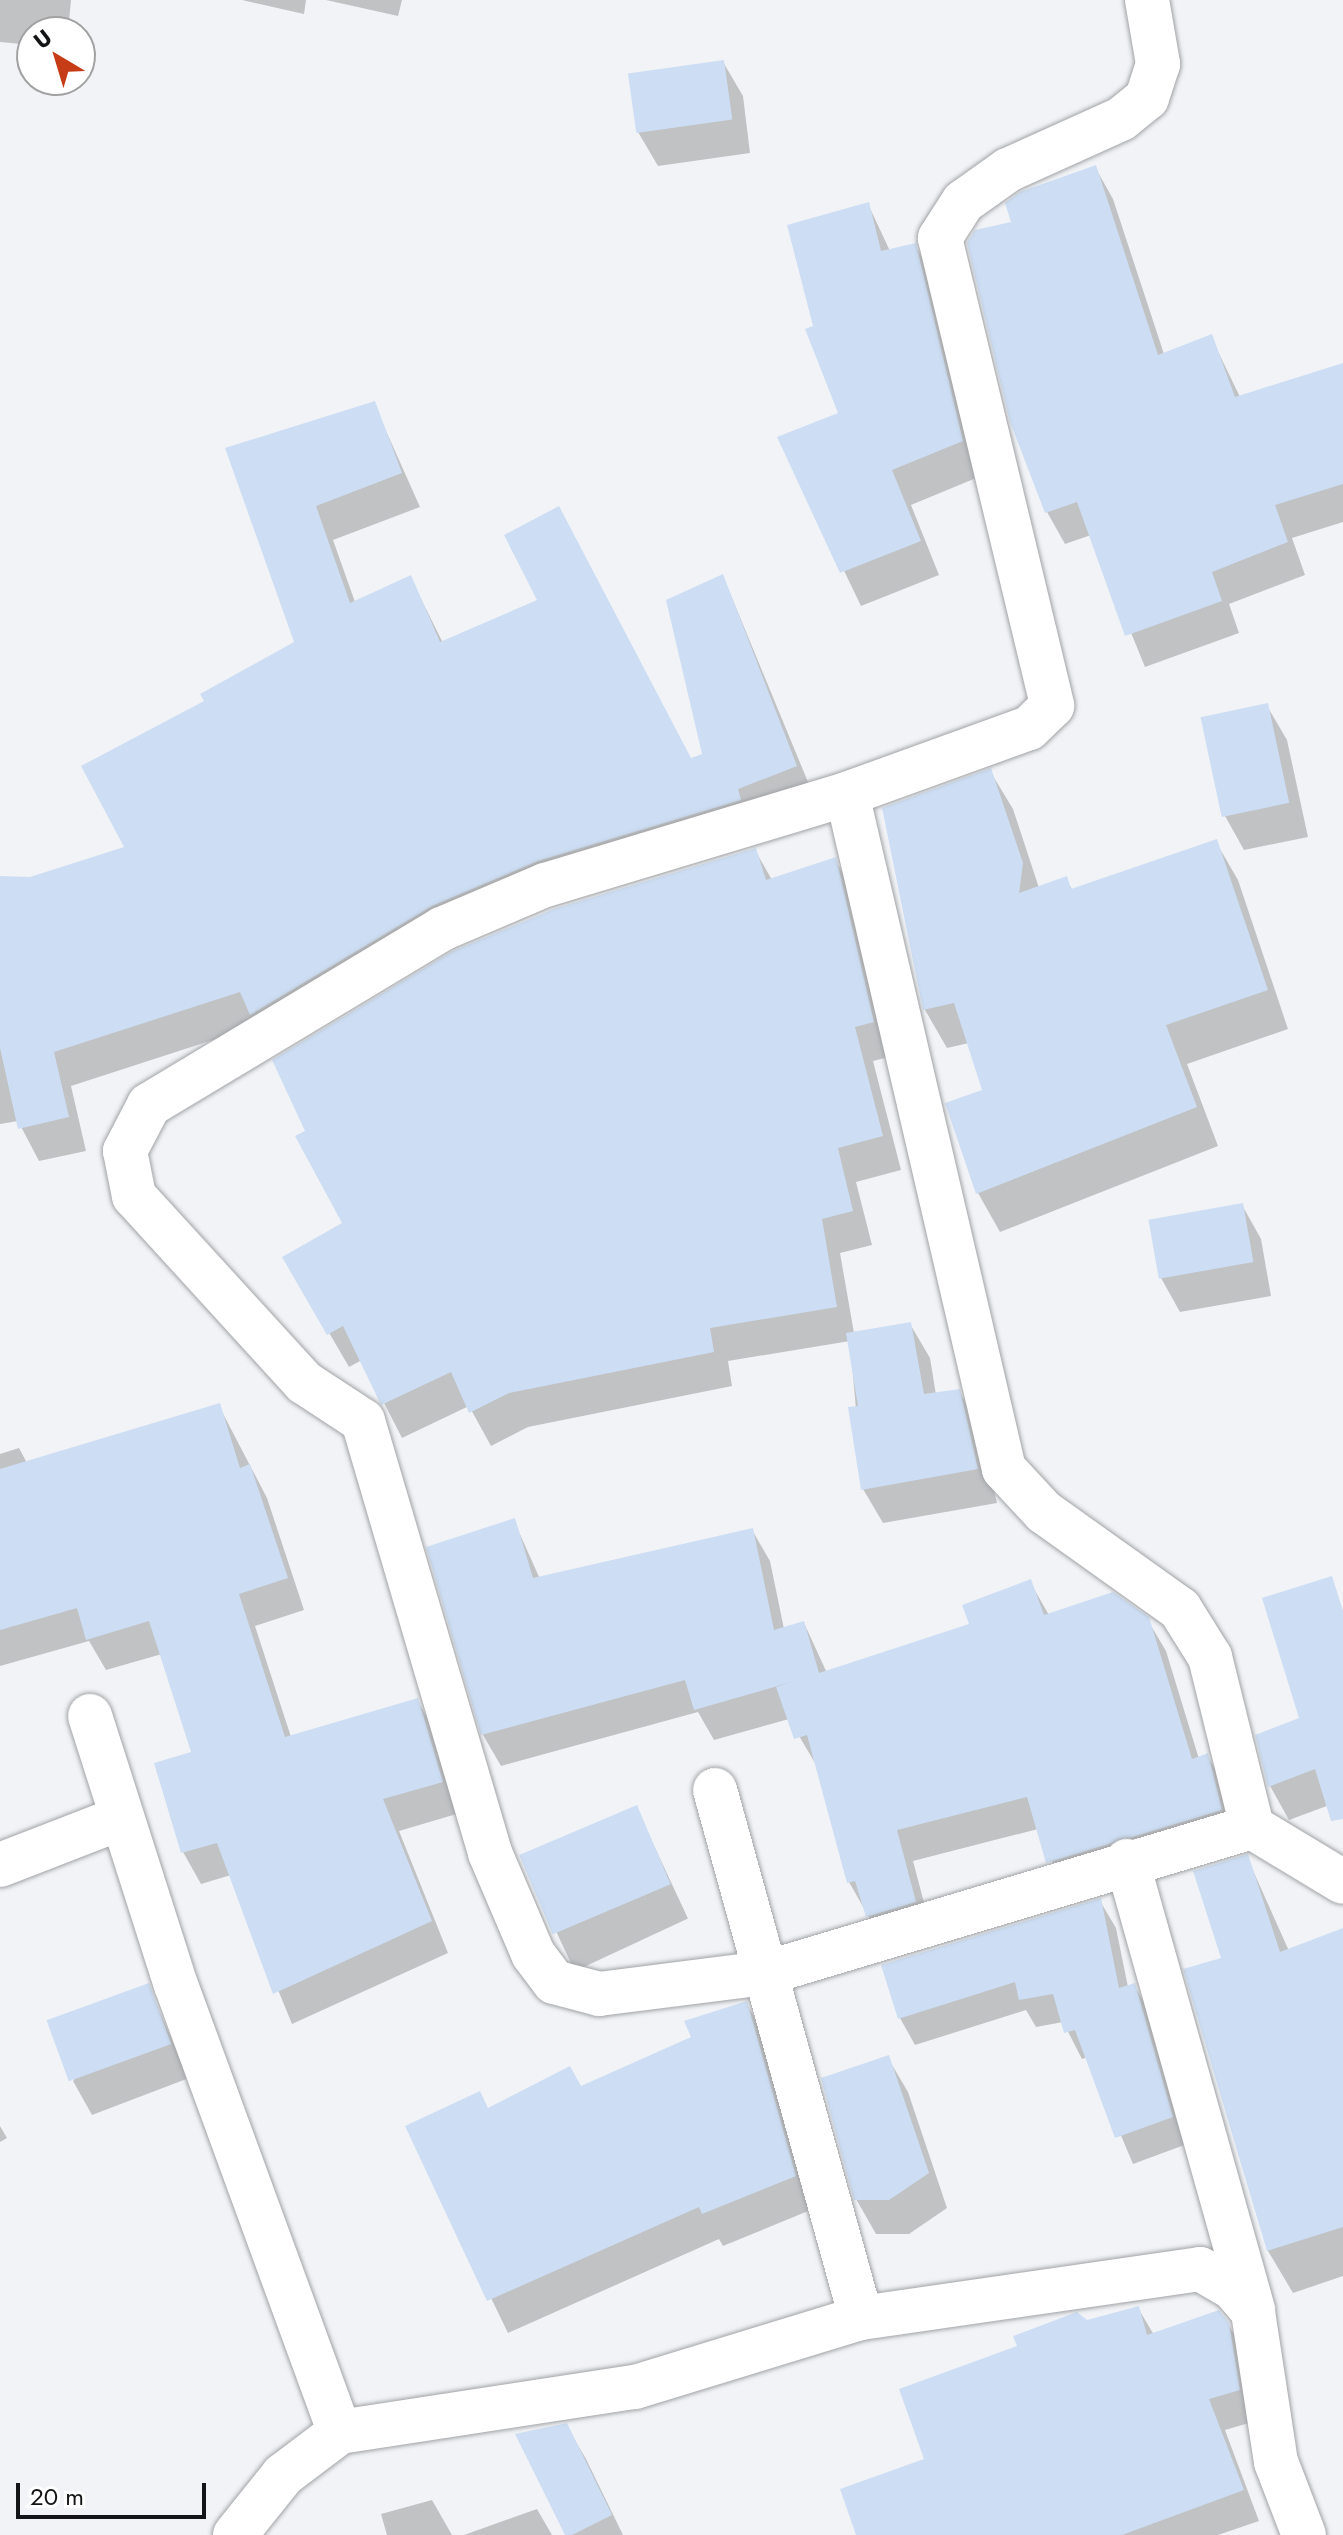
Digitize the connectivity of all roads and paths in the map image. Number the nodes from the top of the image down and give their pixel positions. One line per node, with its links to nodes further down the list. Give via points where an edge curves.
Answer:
1 (1147, 0): 2 (street, via 1158,64 1147,98 1121,119 1008,170 963,202 940,238 1052,706 1029,728)
2 (847, 794): 6 (street, via 995,1447 1004,1469 1044,1512 1180,1609 1210,1657); 10 (street, via 545,885 442,929 167,1091 135,1123 125,1151 127,1179 145,1210 305,1383 363,1421 490,1853 540,1963 554,1982 599,1994)
3 (90, 1716): 5 (street)
4 (715, 1790): 10 (street)
5 (121, 1818): 8 (street); 13 (street)
6 (1252, 1827): 7 (street); 9 (street)
7 (1127, 1861): 10 (street); 11 (street)
8 (0, 1865)
9 (1343, 1882)
10 (766, 1973): 12 (street)
11 (1253, 2312): 12 (street, via 1216,2276 1178,2267); 15 (street, via 1276,2462)
12 (861, 2318): 13 (street, via 635,2387)
13 (340, 2432): 14 (street, via 283,2475)
14 (235, 2535)
15 (1304, 2535)

